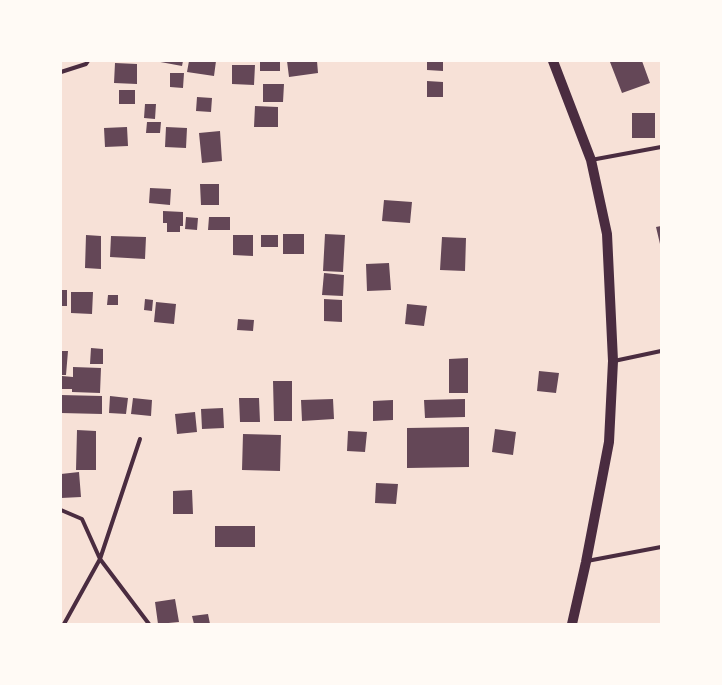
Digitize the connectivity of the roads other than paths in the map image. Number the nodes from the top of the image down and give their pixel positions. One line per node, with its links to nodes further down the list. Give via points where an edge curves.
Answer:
1 (88, 61): 3 (street, via 86,64)
2 (553, 61): 5 (main road)
3 (61, 72)
4 (661, 147): 5 (street)
5 (591, 160): 7 (main road, via 607,234)
6 (661, 350): 7 (street)
7 (613, 361): 12 (main road, via 610,442)
8 (140, 439): 11 (street)
9 (61, 510): 11 (street, via 82,519)
10 (661, 547): 12 (street)
11 (100, 559): 13 (street); 14 (street)
12 (586, 562): 15 (main road)
13 (64, 624)
14 (149, 624)
15 (572, 624)

